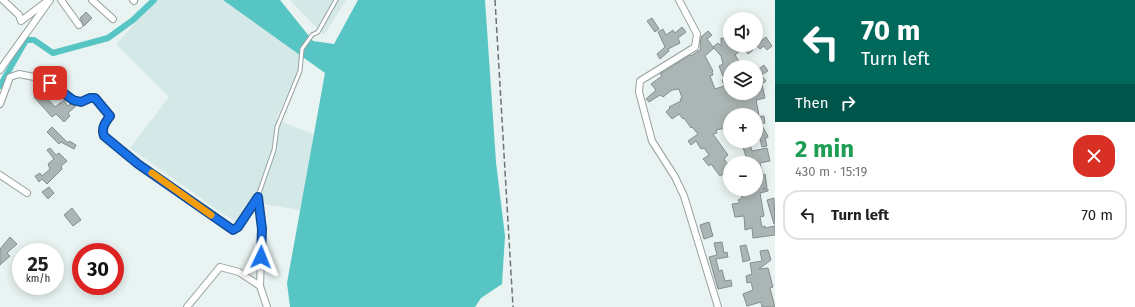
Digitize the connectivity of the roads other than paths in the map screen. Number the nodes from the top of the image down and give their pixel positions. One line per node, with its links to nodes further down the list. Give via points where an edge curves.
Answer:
1 (3, 0): 2 (street, via 22,21)
2 (49, 0): 9 (street)
3 (61, 0): 8 (street)
4 (92, 0): 7 (street)
5 (336, 0): 13 (lane, via 318,32 312,35 302,49 300,71 277,127 274,150)
6 (679, 0): 17 (street, via 697,34 694,47 640,81 639,92 652,141 684,196)
7 (114, 19)
8 (79, 25)
9 (0, 70)
10 (0, 104): 13 (street, via 10,77 19,74 54,84 73,100 81,102 95,98 110,116 104,124 104,136 138,164 233,230 238,227)
11 (0, 174): 12 (street)
12 (27, 193)
13 (258, 197): 14 (street, via 262,229)
14 (260, 286): 15 (street, via 238,272 220,267); 16 (street)
15 (187, 307)
16 (267, 307)
17 (718, 307)

